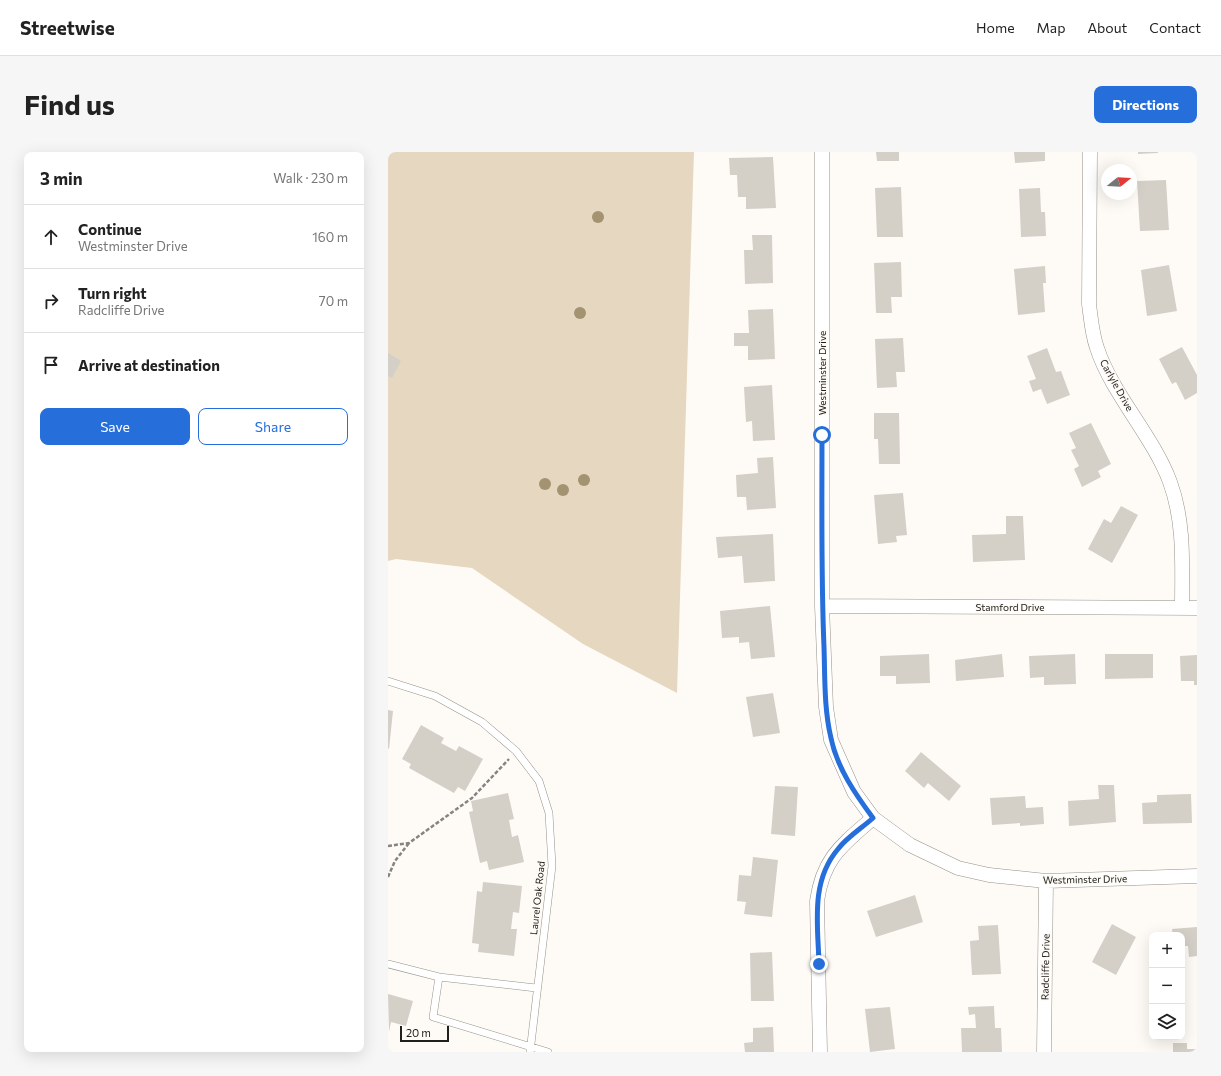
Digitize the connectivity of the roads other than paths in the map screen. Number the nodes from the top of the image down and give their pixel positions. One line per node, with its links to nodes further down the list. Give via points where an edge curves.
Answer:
1 (822, 152): 3 (street, Westminster Drive)
2 (1090, 152): 4 (street, Carlyle Drive, via 1089,304 1092,328 1098,350 1112,378 1170,480 1182,533)
3 (822, 606): 4 (street, Stamford Drive); 7 (street, Westminster Drive, via 826,707 831,740 854,792)
4 (1182, 608): 5 (street, Stamford Drive)
5 (1197, 608)
6 (388, 680): 12 (lane, Laurel Oak Road, via 435,696 482,722 516,751 538,781 549,813 552,866)
7 (873, 818): 9 (street, Westminster Drive, via 910,845 958,868 989,875); 15 (street, via 838,848 819,883 817,900)
8 (1197, 876): 9 (street, Westminster Drive)
9 (1046, 882): 16 (street, Radcliffe Drive)
10 (388, 964): 11 (lane)
11 (439, 977): 12 (lane); 13 (lane, via 433,1017)
12 (536, 988): 13 (lane, Laurel Oak Road)
13 (530, 1049): 14 (lane)
14 (548, 1052)
15 (820, 1052)
16 (1044, 1052)

